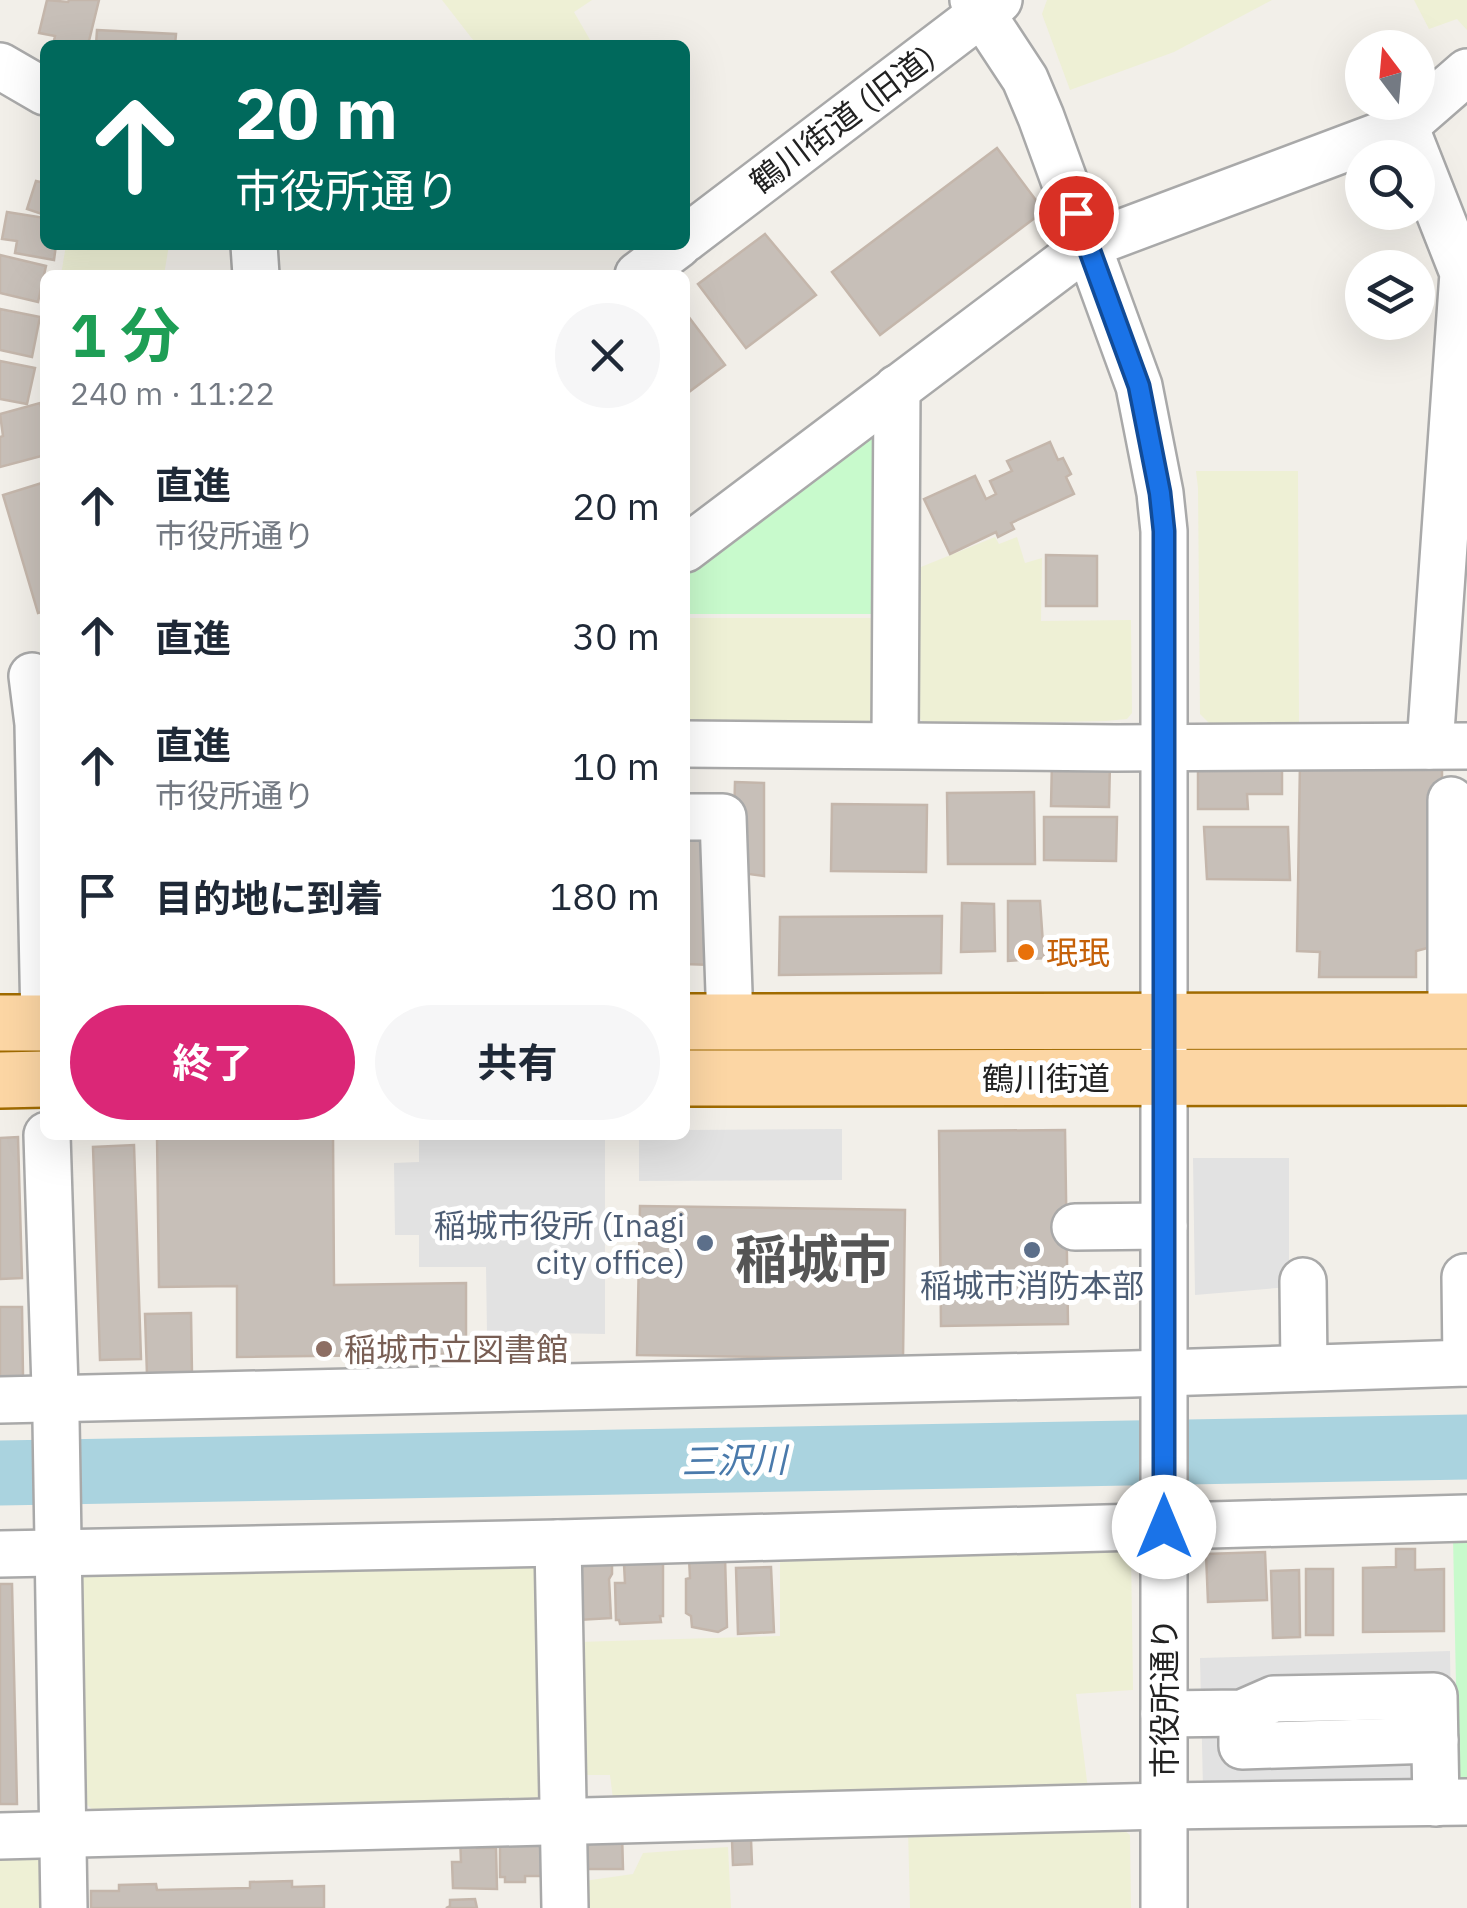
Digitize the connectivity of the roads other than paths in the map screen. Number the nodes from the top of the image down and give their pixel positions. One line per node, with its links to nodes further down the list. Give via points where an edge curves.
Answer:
1 (984, 4): 6 (street, 鶴川街道 (旧道)); 7 (street, via 1025,79)
2 (1467, 72): 5 (street)
3 (2, 81): 4 (street)
4 (40, 91)
5 (1404, 126): 7 (street); 10 (street)
6 (690, 236)
7 (1088, 245): 11 (street); 18 (street, via 1139,386 1160,493)
8 (671, 250): 9 (street)
9 (645, 270)
10 (1465, 272): 12 (street)
11 (898, 388): 13 (street); 16 (street)
12 (1457, 531): 17 (street)
13 (690, 545)
14 (26, 679): 19 (street)
15 (690, 744): 16 (street)
16 (895, 746): 18 (street)
17 (1449, 746): 18 (street)
18 (1164, 747): 26 (street)
19 (40, 767)
20 (1451, 800): 22 (street)
21 (690, 817): 25 (street, via 723,817)
22 (1459, 1021): 26 (main road, 鶴川街道)
23 (0, 1022): 24 (main road)
24 (40, 1022)
25 (708, 1022): 26 (main road, 鶴川街道); 28 (main road)
26 (1164, 1022): 29 (street)
27 (1467, 1076): 29 (main road, 鶴川街道)
28 (708, 1078): 29 (main road, 鶴川街道)
29 (1164, 1078): 33 (street)
30 (0, 1080): 31 (main road)
31 (40, 1080)
32 (47, 1140): 41 (street)
33 (1174, 1220): 34 (street); 39 (street)
34 (1075, 1228)
35 (1465, 1277): 37 (street)
36 (1303, 1281): 38 (street)
37 (1466, 1363): 38 (street)
38 (1304, 1368): 39 (street)
39 (1164, 1387): 41 (street); 42 (street, 市役所通り)
40 (0, 1400): 41 (street)
41 (55, 1414): 44 (street)
42 (1164, 1507): 43 (street); 45 (street); 47 (street, 市役所通り)
43 (1467, 1518)
44 (58, 1534): 45 (street); 46 (street); 51 (street)
45 (558, 1543): 50 (street)
46 (0, 1554)
47 (1164, 1714): 48 (street, via 1242,1713 1274,1698 1434,1696 1435,1740); 49 (street, 市役所通り)
48 (1451, 1803): 49 (street)
49 (1164, 1806): 50 (street); 55 (street, 市役所通り)
50 (564, 1821): 51 (street); 54 (street)
51 (63, 1835): 52 (street); 53 (street)
52 (0, 1836)
53 (64, 1908)
54 (565, 1908)
55 (1164, 1908)

